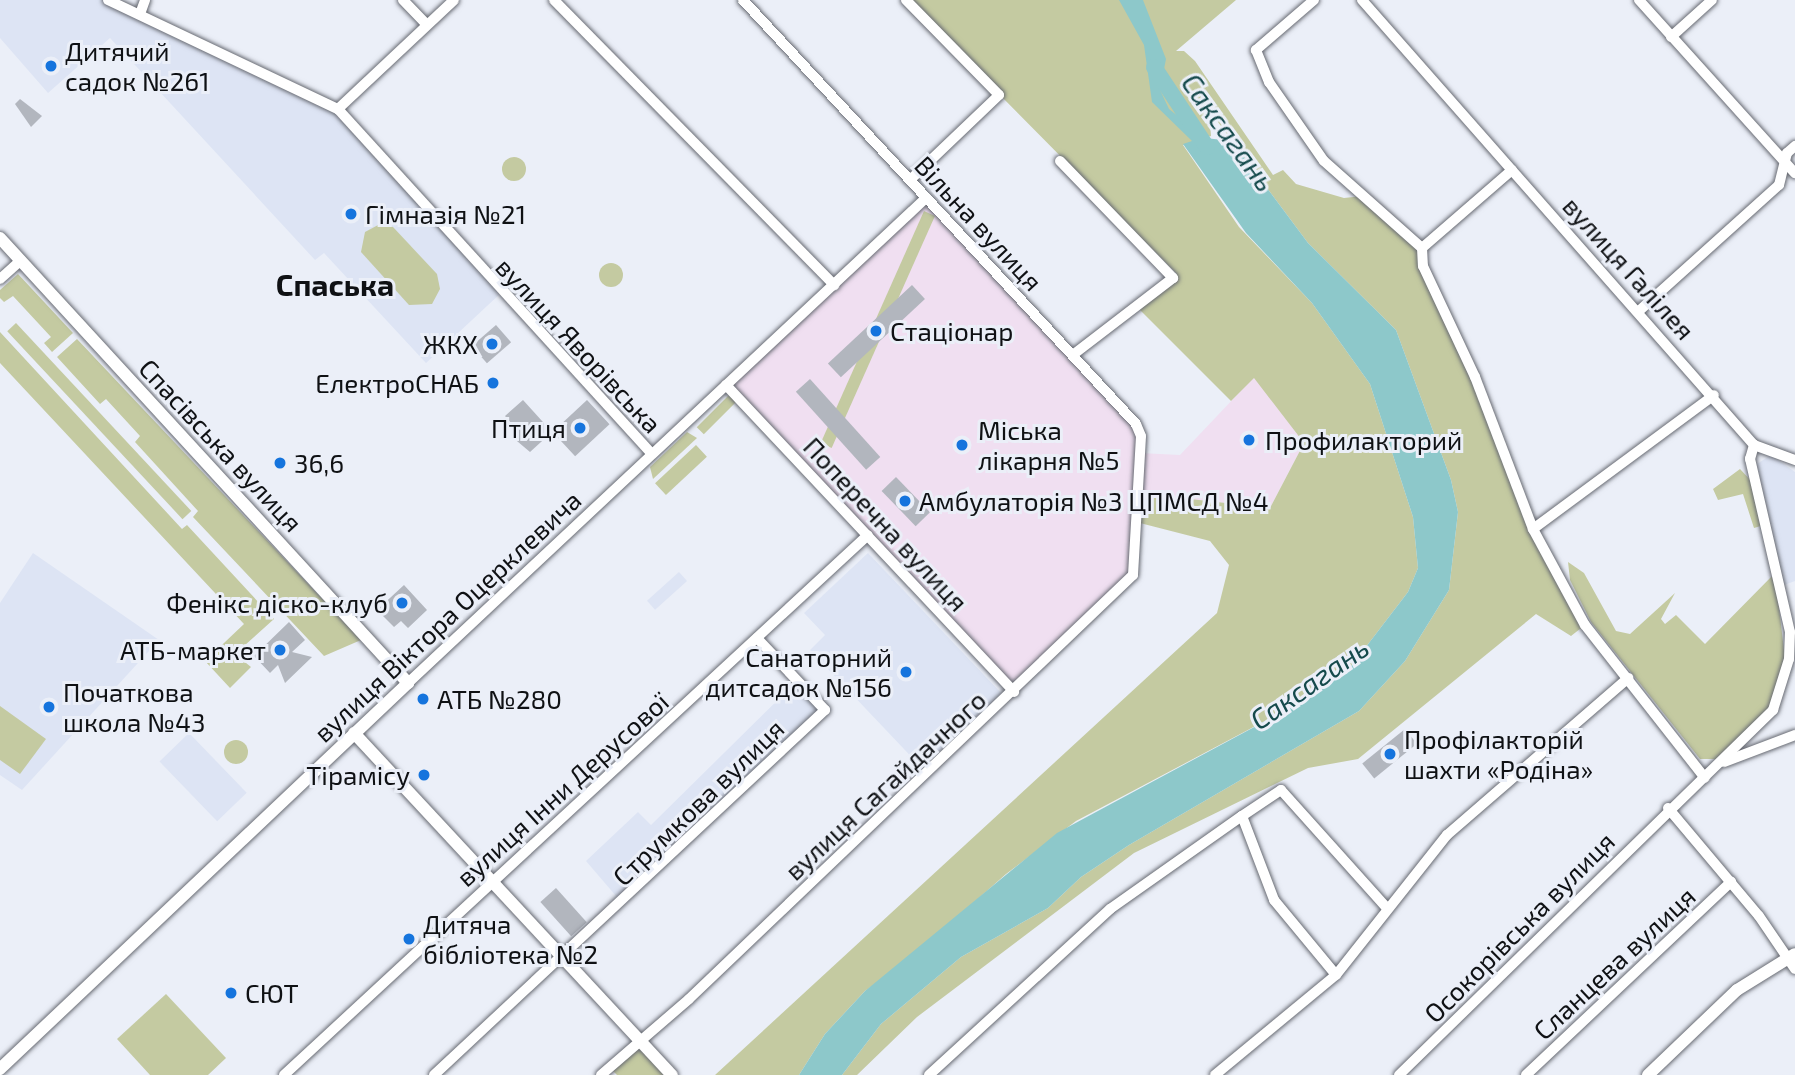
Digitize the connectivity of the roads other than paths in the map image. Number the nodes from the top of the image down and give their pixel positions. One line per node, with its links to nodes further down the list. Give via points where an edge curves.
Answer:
1 (108, 0): 12 (street, вулиця Яворівська)
2 (145, 0): 12 (street)
3 (403, 0): 13 (street)
4 (454, 0): 13 (street)
5 (554, 0): 27 (street)
6 (743, 0): 21 (street, Вільна вулиця)
7 (906, 0): 21 (street, via 999,95)
8 (1314, 0): 24 (street, via 1256,50 1269,82 1324,161)
9 (1362, 0): 19 (street, вулиця Галілея)
10 (1639, 0): 14 (street)
11 (1712, 0): 14 (street)
12 (139, 14): 15 (street, вулиця Яворівська)
13 (426, 24): 15 (street)
14 (1671, 37): 18 (street)
15 (338, 109): 33 (street, вулиця Яворівська)
16 (1795, 146): 18 (street)
17 (1060, 161): 29 (street, via 1173,278)
18 (1784, 162): 20 (street); 28 (street, via 1779,185)
19 (1512, 170): 24 (street); 28 (street, вулиця Галілея)
20 (1795, 173)
21 (910, 180): 22 (street, Вільна вулиця)
22 (926, 198): 27 (street, вулиця Віктора Оцерклевича); 29 (street, Вільна вулиця)
23 (0, 238): 25 (street, Спасівська вулиця)
24 (1422, 248): 36 (street, via 1423,267 1475,377)
25 (20, 260): 26 (street); 40 (street, Спасівська вулиця)
26 (0, 279)
27 (834, 285): 30 (street, вулиця Віктора Оцерклевича)
28 (1640, 310): 31 (street, вулиця Галілея)
29 (1074, 354): 35 (street, Вільна вулиця, via 1140,430)
30 (726, 385): 33 (street, вулиця Віктора Оцерклевича); 37 (street, Поперечна вулиця)
31 (1714, 395): 32 (street, вулиця Галілея); 36 (street)
32 (1754, 445): 34 (street); 44 (street, via 1750,459 1788,619 1789,659 1773,710)
33 (653, 454): 40 (street, вулиця Віктора Оцерклевича)
34 (1795, 460)
35 (1137, 493): 41 (street, вулиця Сагайдачного, via 1128,585)
36 (1532, 529): 39 (street, via 1585,625)
37 (868, 536): 38 (street, вулиця Інни Дерусової); 41 (street, Поперечна вулиця)
38 (757, 638): 48 (street, вулиця Інни Дерусової); 52 (street, Струмкова вулиця, via 825,710)
39 (1628, 678): 45 (street); 50 (street, via 1447,835)
40 (408, 683): 42 (street, вулиця Віктора Оцерклевича)
41 (1014, 692): 55 (street, вулиця Сагайдачного)
42 (354, 733): 48 (street); 56 (street, вулиця Віктора Оцерклевича)
43 (1795, 735): 44 (street)
44 (1723, 762): 45 (street)
45 (1705, 778): 46 (street)
46 (1668, 808): 49 (street, Сланцева вулиця); 63 (street, Осокорівська вулиця)
47 (1242, 816): 50 (street, via 1281,790); 54 (street, via 1274,900); 61 (street, via 1110,909)
48 (491, 882): 52 (street); 57 (street, вулиця Інни Дерусової)
49 (1731, 882): 51 (street, Сланцева вулиця); 64 (street, Сланцева вулиця)
50 (1386, 907): 54 (street)
51 (1792, 955): 53 (street, Сланцева вулиця); 65 (street, via 1737,990)
52 (560, 956): 55 (street); 58 (street, Струмкова вулиця)
53 (1795, 969)
54 (1336, 975): 62 (street)
55 (639, 1040): 59 (street, вулиця Сагайдачного); 60 (street)
56 (0, 1069)
57 (284, 1075)
58 (434, 1075)
59 (601, 1075)
60 (672, 1075)
61 (929, 1075)
62 (1215, 1075)
63 (1399, 1075)
64 (1527, 1075)
65 (1648, 1075)

